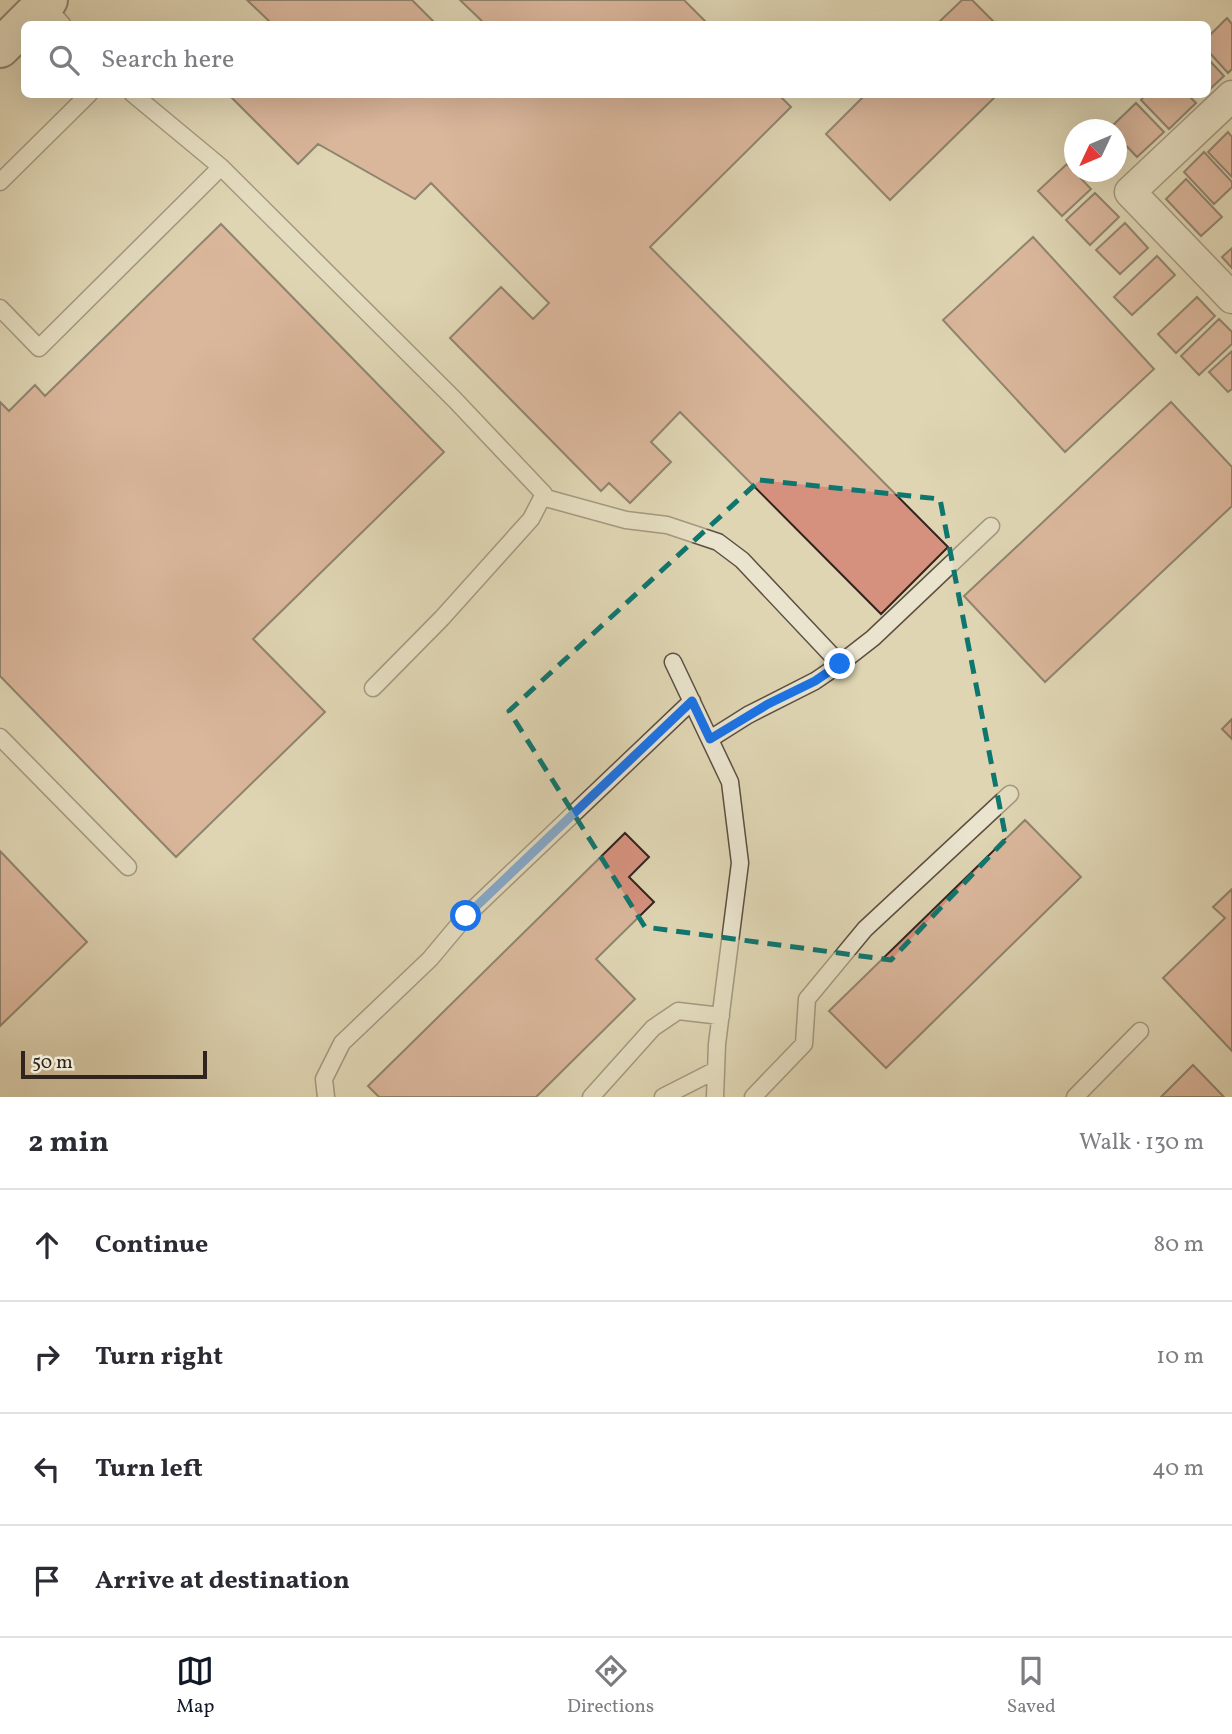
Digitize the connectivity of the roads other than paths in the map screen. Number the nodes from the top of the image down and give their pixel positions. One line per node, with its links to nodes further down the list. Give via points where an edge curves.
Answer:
1 (51, 10): 2 (main road)
2 (36, 21)
3 (21, 32): 4 (main road)
4 (0, 48)
5 (1232, 96): 10 (street, via 1130,192)
6 (85, 98): 9 (lane)
7 (137, 98): 8 (lane)
8 (221, 167): 11 (lane, via 40,348); 12 (lane, via 524,471)
9 (0, 182)
10 (1232, 298)
11 (0, 308)
12 (542, 497): 15 (lane, via 626,520 667,524 718,542 742,560); 16 (lane, via 531,519)
13 (991, 526): 15 (lane)
14 (673, 662): 17 (lane)
15 (840, 664): 19 (lane)
16 (373, 688)
17 (692, 701): 19 (lane); 25 (lane, via 466,916 430,959 342,1043 324,1079)
18 (0, 737): 21 (lane)
19 (710, 739): 22 (lane, via 730,782 740,863)
20 (1010, 794): 29 (lane, via 865,929 807,999 804,1044)
21 (128, 867)
22 (721, 1016): 24 (lane); 26 (lane, via 678,1011 653,1028)
23 (1140, 1031): 30 (lane)
24 (716, 1070): 27 (lane); 28 (lane)
25 (326, 1097)
26 (590, 1097)
27 (663, 1097)
28 (715, 1097)
29 (753, 1097)
30 (1075, 1097)

